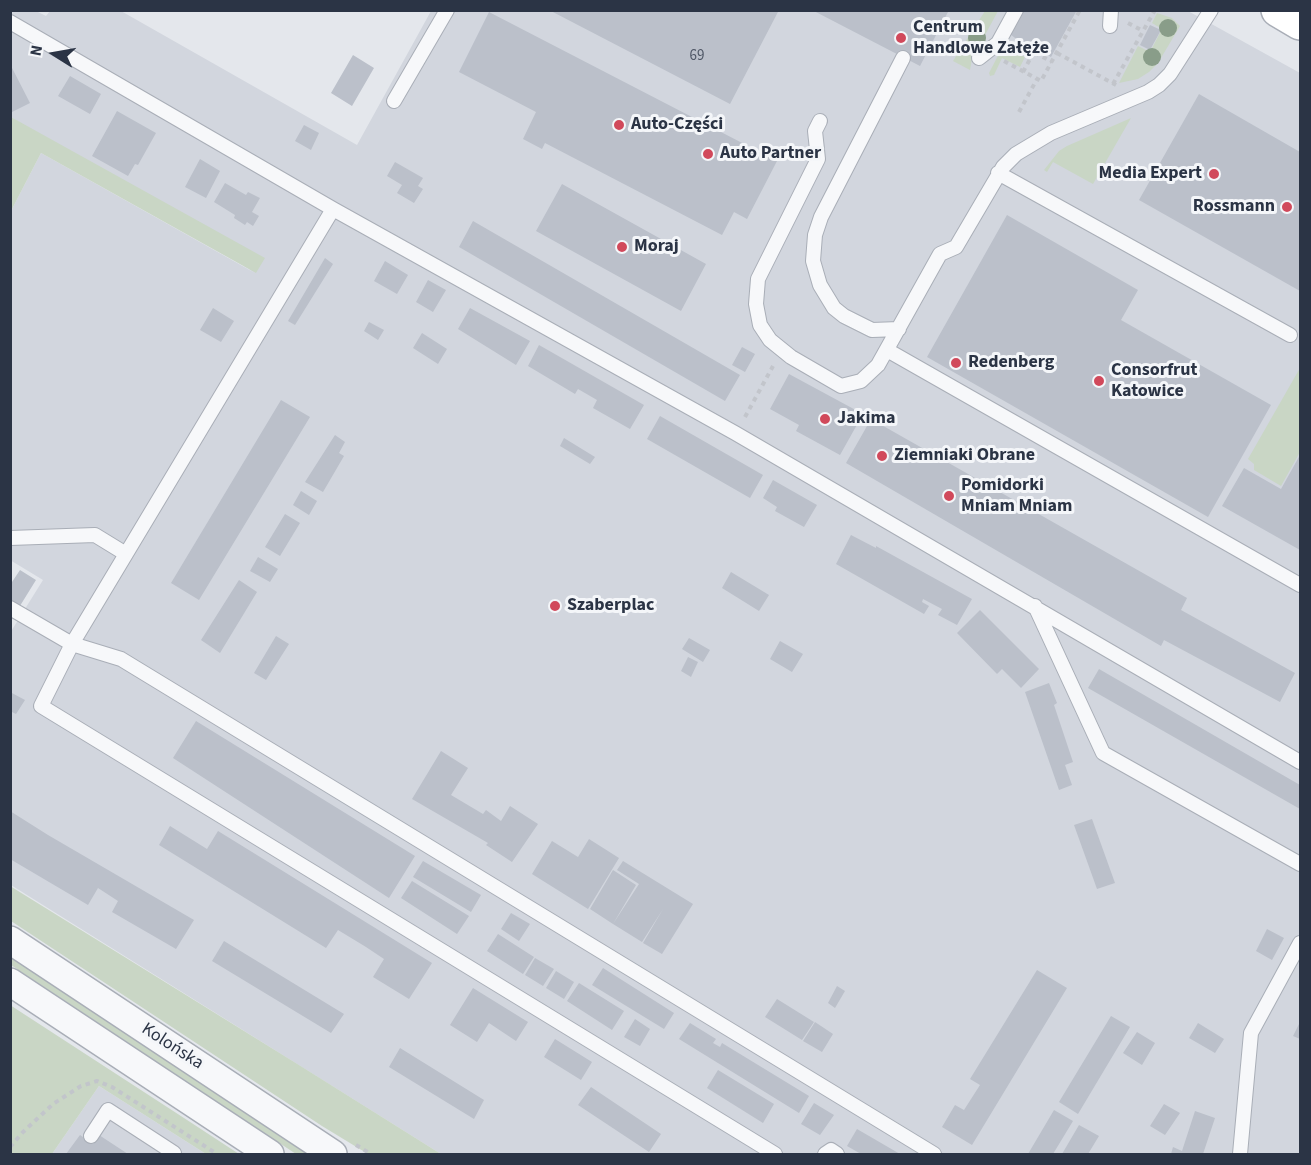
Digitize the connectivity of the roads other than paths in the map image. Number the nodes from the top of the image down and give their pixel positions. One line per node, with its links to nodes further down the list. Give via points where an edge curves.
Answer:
1 (447, 10): 11 (lane)
2 (1016, 10): 10 (lane, via 998,43)
3 (1111, 10): 8 (lane)
4 (1211, 10): 13 (lane, via 1159,85 1051,133 1016,154)
5 (1278, 10): 7 (main road)
6 (10, 22): 14 (lane)
7 (1300, 23)
8 (1110, 26)
9 (903, 58): 15 (lane, via 821,217 813,261 820,285 834,308 844,316 872,330)
10 (979, 58)
11 (394, 101)
12 (820, 121): 17 (lane, via 815,131 818,159 758,279 756,304 760,325 782,350 841,386 861,381)
13 (998, 173): 15 (lane, via 956,247 940,254); 16 (lane)
14 (333, 209): 19 (lane); 21 (lane)
15 (899, 329): 17 (lane)
16 (1290, 334)
17 (887, 350): 20 (lane)
18 (10, 538): 19 (lane, via 95,534)
19 (126, 554): 23 (lane)
20 (1300, 585)
21 (1035, 606): 24 (lane); 25 (lane, via 1103,753)
22 (10, 608): 23 (lane)
23 (72, 644): 33 (lane, via 41,706); 36 (lane, via 121,659)
24 (1300, 762)
25 (1300, 864)
26 (10, 940): 32 (street, Kolońska)
27 (1300, 943): 37 (lane, via 1251,1033)
28 (10, 982): 31 (street, Kolońska)
29 (91, 1136): 30 (lane, via 108,1110)
30 (173, 1155)
31 (270, 1155)
32 (333, 1155)
33 (775, 1155)
34 (825, 1155): 35 (lane, via 831,1150)
35 (837, 1155)
36 (934, 1155)
37 (1240, 1155)

